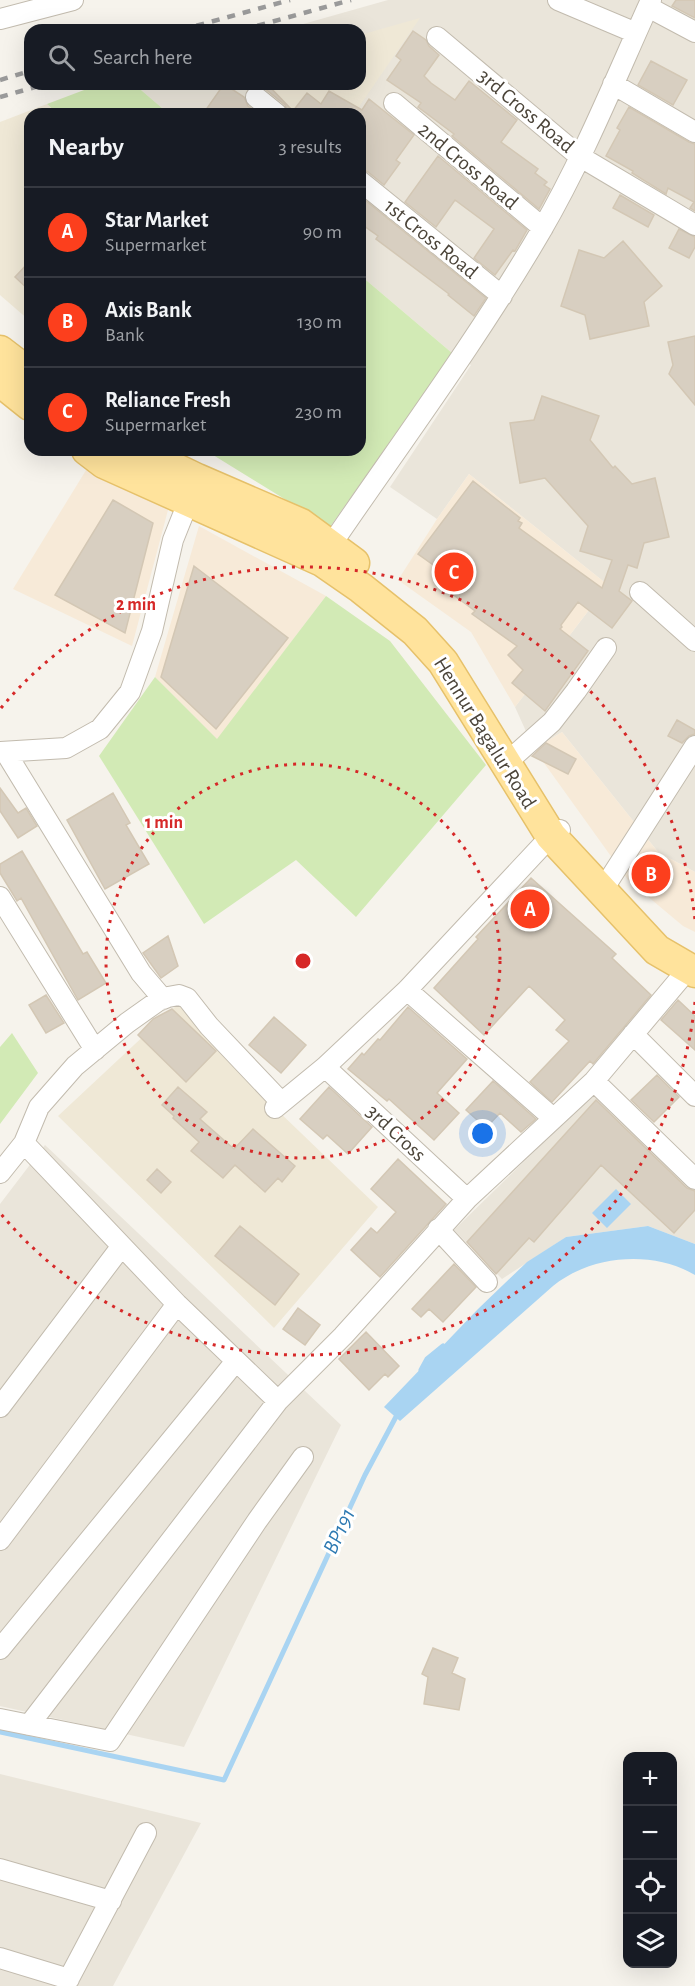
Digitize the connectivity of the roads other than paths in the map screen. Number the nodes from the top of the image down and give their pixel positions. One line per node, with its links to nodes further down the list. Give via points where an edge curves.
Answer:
1 (73, 0): 4 (street)
2 (558, 0): 6 (street)
3 (650, 3): 5 (street); 6 (street)
4 (0, 20)
5 (695, 32)
6 (636, 33): 8 (street)
7 (437, 37): 13 (street, 3rd Cross Road)
8 (613, 84): 12 (street); 13 (street)
9 (256, 97): 11 (street)
10 (394, 103): 16 (street, 2nd Cross Road)
11 (270, 108)
12 (695, 132)
13 (579, 156): 15 (street, 3rd Cross Road); 16 (street)
14 (366, 186): 17 (street, 1st Cross Road)
15 (695, 225)
16 (543, 228): 17 (street)
17 (502, 296): 25 (street)
18 (0, 351): 19 (main road)
19 (24, 369)
20 (0, 381): 21 (main road)
21 (24, 400)
22 (95, 456): 24 (main road, Hennur Bagalur Road)
23 (149, 456): 25 (main road, Hennur Bagalur Road, via 301,524)
24 (189, 500): 25 (main road, Hennur Bagalur Road); 30 (street, via 173,540 152,631 130,692 100,729 66,748)
25 (326, 553): 31 (main road, Hennur Bagalur Road, via 425,619 454,651); 32 (main road, Hennur Bagalur Road, via 361,588 416,631 443,662)
26 (640, 592): 27 (street)
27 (695, 641)
28 (606, 648): 31 (street, via 552,722)
29 (695, 746): 33 (street)
30 (3, 753): 37 (street, via 141,973)
31 (515, 755): 32 (main road, Hennur Bagalur Road)
32 (557, 832): 33 (main road, Hennur Bagalur Road); 36 (street)
33 (605, 886): 35 (main road, Hennur Bagalur Road)
34 (0, 897): 39 (street)
35 (693, 965): 38 (street)
36 (407, 990): 40 (street); 43 (street)
37 (163, 999): 39 (street); 40 (street, via 179,995 187,998 278,1105)
38 (633, 1034): 41 (street); 42 (street)
39 (95, 1050): 44 (street, via 75,1066 39,1107)
40 (325, 1067): 47 (street, 3rd Cross)
41 (594, 1081): 43 (street); 46 (street)
42 (695, 1096)
43 (553, 1118): 47 (street)
44 (24, 1143): 45 (street); 49 (street)
45 (0, 1173)
46 (695, 1179)
47 (467, 1199): 48 (street)
48 (438, 1229): 50 (street); 53 (street, via 343,1336)
49 (121, 1247): 51 (street); 54 (street)
50 (488, 1282)
51 (177, 1304): 52 (street); 56 (street)
52 (236, 1361): 53 (street); 57 (street)
53 (278, 1401): 59 (street)
54 (0, 1407)
55 (303, 1457): 59 (street, via 110,1741)
56 (0, 1540)
57 (0, 1649)
58 (0, 1719): 59 (street)
59 (29, 1725)
60 (146, 1833): 62 (street)
61 (0, 1869): 62 (street)
62 (111, 1901): 64 (street)
63 (0, 1958): 64 (street)
64 (67, 1983)

